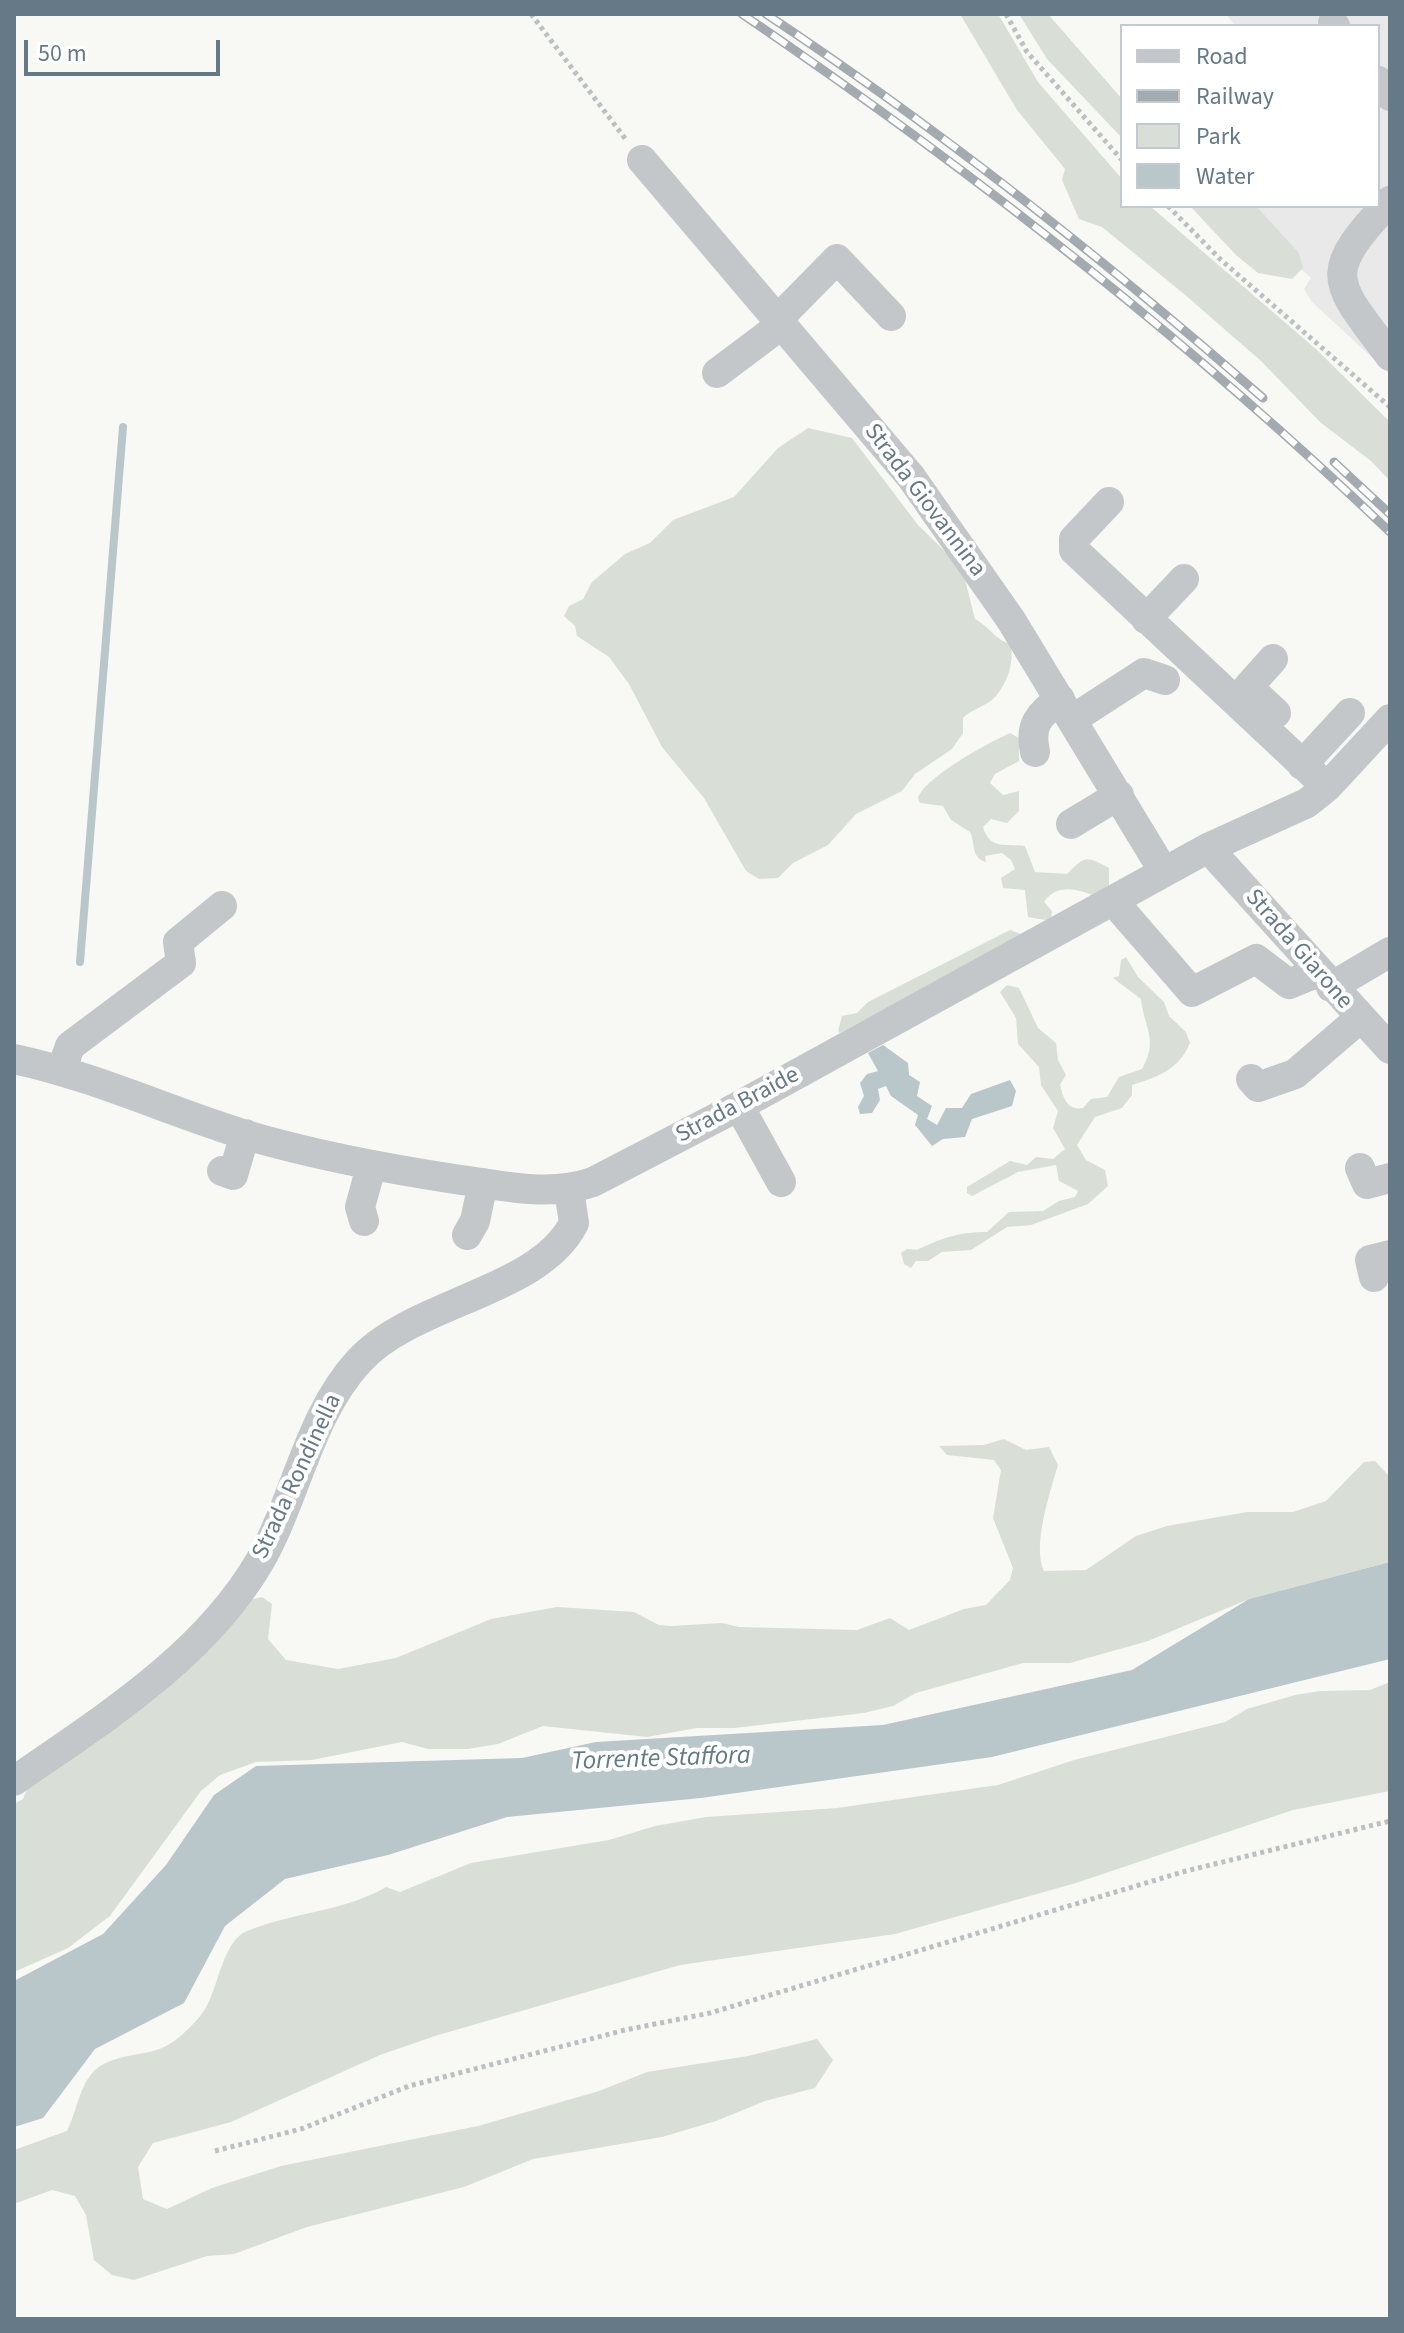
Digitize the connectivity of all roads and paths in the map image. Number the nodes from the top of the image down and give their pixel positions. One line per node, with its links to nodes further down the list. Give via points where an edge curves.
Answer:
1 (531, 14): 4 (path)
2 (1006, 14): 3 (path, via 1027,52)
3 (1120, 158)
4 (642, 160): 8 (street, Strada Giovannina)
5 (1390, 201): 9 (street, via 1365,227 1341,266 1346,296)
6 (1170, 208): 11 (path, via 1221,260)
7 (891, 316): 8 (street, via 837,259)
8 (779, 322): 10 (street); 17 (street, Strada Giovannina, via 911,477)
9 (1389, 353)
10 (717, 373)
11 (1390, 407)
12 (1109, 502): 14 (street, via 1072,544)
13 (1184, 579): 14 (street)
14 (1146, 619): 21 (street)
15 (1273, 659): 21 (street, via 1248,687)
16 (1165, 680): 17 (street, via 1144,673)
17 (1066, 709): 20 (street, via 1037,717 1031,734); 23 (street, Strada Giovannina)
18 (1350, 713): 21 (street)
19 (1390, 719): 22 (street, Strada Braide)
20 (1035, 752)
21 (1308, 758): 22 (street)
22 (1327, 787): 25 (street, Strada Braide, via 1307,803)
23 (1119, 795): 24 (street); 26 (street, Strada Giovannina)
24 (1071, 824)
25 (1208, 848): 26 (street, Strada Braide); 31 (street, Strada Giarone)
26 (1164, 872): 27 (street, Strada Braide)
27 (1114, 902): 31 (street, via 1192,992 1256,959 1289,984 1311,975); 36 (street, Strada Braide)
28 (222, 906): 34 (street, via 178,942 181,963 70,1046)
29 (1390, 952): 31 (street)
30 (1390, 968): 31 (street)
31 (1338, 995): 32 (street, Strada Giarone); 35 (street, via 1295,1074 1258,1087)
32 (1390, 1049)
33 (14, 1059): 34 (street, Strada Braide)
34 (62, 1069): 37 (street, Strada Braide)
35 (1251, 1079)
36 (739, 1106): 42 (street); 44 (street, Strada Braide)
37 (245, 1134): 38 (street, Strada Braide); 40 (street, via 233,1175)
38 (371, 1167): 43 (street, Strada Braide); 45 (street, via 360,1207)
39 (1360, 1168): 41 (street, via 1367,1184)
40 (222, 1171)
41 (1390, 1178)
42 (781, 1182)
43 (483, 1183): 44 (street, Strada Braide); 46 (street)
44 (569, 1190): 47 (street, Strada Rondinella, via 574,1223 548,1256 392,1332 358,1363 333,1399 259,1563 197,1643)
45 (364, 1221)
46 (467, 1235)
47 (14, 1781)
48 (1390, 1821): 49 (path, via 1186,1871 710,2013 409,2086 301,2129)
49 (215, 2151)

